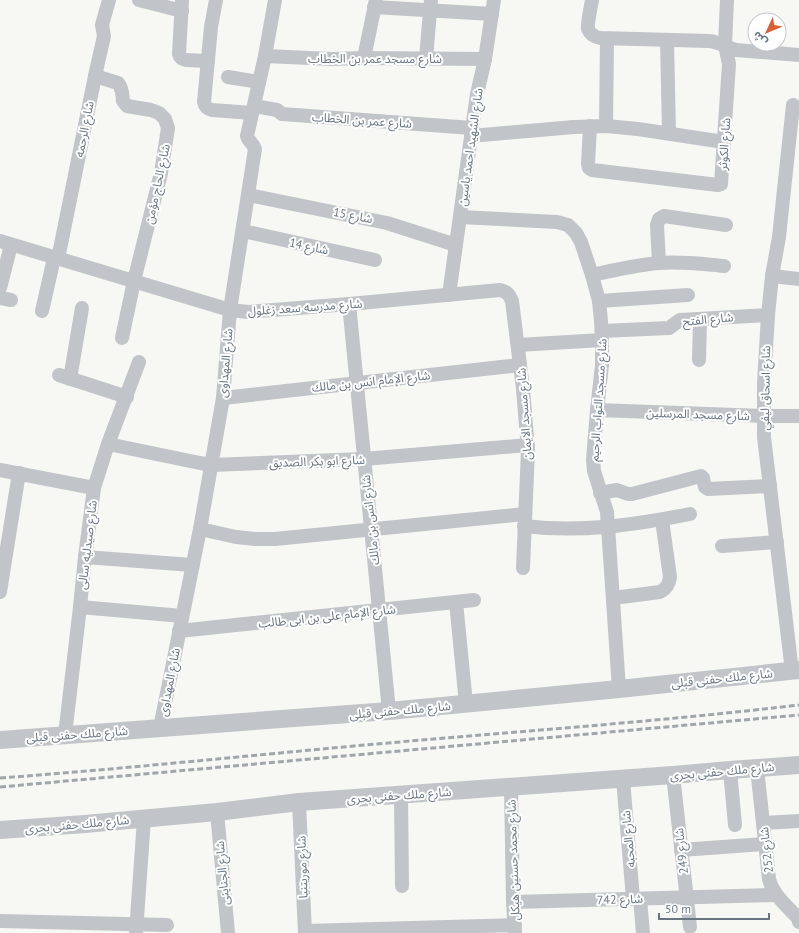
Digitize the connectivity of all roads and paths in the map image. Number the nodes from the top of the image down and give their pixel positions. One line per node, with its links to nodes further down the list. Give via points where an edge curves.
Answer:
1 (109, 0): 21 (street, شارع الرحمه, via 102,25 104,36)
2 (139, 0): 10 (street, via 152,4)
3 (216, 0): 20 (street)
4 (275, 0): 16 (street, شارع المهداوى)
5 (494, 0): 11 (street, شارع الشهيد احمد ياسين)
6 (590, 0): 12 (street, via 590,33 594,37)
7 (727, 0): 14 (street, شارع الكوثر)
8 (375, 4): 9 (street); 17 (street)
9 (430, 5): 11 (street); 18 (street)
10 (182, 6): 20 (street, via 180,57 182,60)
11 (492, 14): 19 (street, شارع الشهيد احمد ياسين)
12 (607, 39): 13 (street); 27 (street)
13 (667, 40): 14 (street, via 714,41); 30 (street)
14 (725, 45): 15 (street, via 736,50); 31 (street, شارع الكوثر, via 729,64)
15 (799, 55)
16 (265, 56): 17 (street, شارع مسجد عمر بن الخطاب); 23 (street, شارع المهداوى)
17 (364, 58): 18 (street, شارع مسجد عمر بن الخطاب)
18 (426, 58): 19 (street, شارع مسجد عمر بن الخطاب)
19 (485, 59): 29 (street, شارع الشهيد احمد ياسين)
20 (208, 61): 25 (street, شارع عمر بن الخطاب, via 205,106 212,110)
21 (95, 76): 38 (street, شارع الرحمه); 45 (street, شارع الحاج مؤمن, via 121,86 122,101 127,106 159,112 168,128 161,173)
22 (228, 77): 23 (street)
23 (259, 82): 25 (street, شارع المهداوى)
24 (793, 105): 28 (street, شارع اسحاق ليفي)
25 (253, 109): 29 (street, شارع عمر بن الخطاب); 32 (street, شارع المهداوى, via 247,136 256,149)
26 (590, 126): 27 (street, شارع عمر بن الخطاب); 29 (street, شارع عمر بن الخطاب); 31 (street, شارع الكوثر, via 588,164 592,170 718,185 721,184)
27 (606, 126): 30 (street, شارع عمر بن الخطاب)
28 (795, 131): 43 (street, شارع اسحاق ليفي)
29 (472, 132): 33 (street, شارع الشهيد احمد ياسين)
30 (668, 133): 31 (street, شارع عمر بن الخطاب)
31 (724, 142)
32 (248, 194): 35 (street, شارع المهداوى); 37 (street, شارع 15, via 387,222)
33 (460, 217): 37 (street, شارع الشهيد احمد ياسين); 42 (street, شارع مسجد التواب الرحيم, via 558,222 568,225 581,242)
34 (726, 225): 40 (street, via 664,216 657,224)
35 (243, 231): 39 (street, شارع 14); 53 (street, شارع المهداوى)
36 (6, 243): 38 (street, شارع مدرسه سعد زغلول); 46 (street)
37 (456, 245): 48 (street, شارع الشهيد احمد ياسين)
38 (56, 258): 45 (street, شارع مدرسه سعد زغلول); 54 (street, شارع الرحمه)
39 (375, 260)
40 (659, 263): 41 (street); 42 (street)
41 (724, 266)
42 (592, 275): 50 (street, شارع مسجد التواب الرحيم)
43 (772, 276): 44 (street); 55 (street, شارع اسحاق ليفي)
44 (799, 279)
45 (134, 281): 53 (street, شارع مدرسه سعد زغلول); 58 (street, شارع الحاج مؤمن)
46 (0, 288)
47 (500, 290): 48 (street, شارع مدرسه سعد زغلول); 59 (street, شارع مسجد الايمان, via 510,295 512,301)
48 (449, 295): 51 (street, شارع مدرسه سعد زغلول)
49 (688, 295): 50 (street)
50 (598, 301): 57 (street, شارع مسجد التواب الرحيم)
51 (349, 304): 53 (street, شارع مدرسه سعد زغلول, via 248,312); 63 (street, شارع انس بن مالك)
52 (82, 308): 64 (street, via 65,377)
53 (230, 310): 65 (street, شارع المهداوى)
54 (42, 311)
55 (768, 314): 56 (street, شارع الفتح); 67 (street, شارع اسحاق ليفي)
56 (700, 319): 57 (street, شارع الفتح, via 680,320 669,328); 60 (street)
57 (602, 336): 59 (street, شارع الفتح); 66 (street, شارع مسجد التواب الرحيم)
58 (122, 338)
59 (518, 345): 62 (street, شارع مسجد الايمان)
60 (699, 360)
61 (139, 362): 64 (street, شارع صيدليه سالى)
62 (520, 365): 63 (street, شارع الإمام انس بن مالك); 70 (street, شارع مسجد الايمان)
63 (357, 383): 65 (street, شارع الإمام انس بن مالك); 71 (street, شارع انس بن مالك)
64 (127, 397): 69 (street, شارع صيدليه سالى)
65 (223, 398): 72 (street, شارع المهداوى)
66 (597, 410): 67 (street, شارع مسجد المرسلين); 77 (street, شارع مسجد التواب الرحيم, via 593,460)
67 (764, 416): 68 (street, شارع مسجد المرسلين); 75 (street, شارع اسحاق ليفي)
68 (799, 416)
69 (108, 444): 72 (street, شارع ابو بكر الصديق); 76 (street, شارع صيدليه سالى)
70 (528, 445): 71 (street, شارع ابو بكر الصديق); 79 (street, شارع مسجد الايمان)
71 (364, 459): 72 (street, شارع ابو بكر الصديق); 83 (street, شارع انس بن مالك)
72 (211, 465): 82 (street, شارع المهداوى)
73 (0, 470): 74 (street)
74 (18, 474): 76 (street); 89 (street)
75 (770, 486): 77 (street, via 708,489 701,476 632,494 617,490); 84 (street, شارع اسحاق ليفي)
76 (94, 488): 86 (street, شارع صيدليه سالى)
77 (600, 493): 81 (street, شارع مسجد التواب الرحيم, via 607,512)
78 (690, 514): 80 (street)
79 (525, 520): 81 (street, via 561,529); 83 (street); 88 (street, شارع مسجد الايمان)
80 (662, 520): 81 (street); 90 (street, via 670,577 666,588 660,592)
81 (608, 527): 90 (street, شارع مسجد التواب الرحيم)
82 (200, 529): 83 (street, via 255,539); 87 (street, شارع المهداوى)
83 (372, 530): 94 (street, شارع انس بن مالك)
84 (777, 542): 85 (street); 97 (street, شارع اسحاق ليفي)
85 (722, 546)
86 (85, 557): 87 (street); 93 (street, شارع صيدليه سالى)
87 (192, 565): 95 (street, شارع المهداوى)
88 (524, 568)
89 (0, 592)
90 (613, 598): 98 (street, شارع مسجد التواب الرحيم)
91 (474, 600): 92 (street, شارع الإمام على بن ابى طالب)
92 (456, 602): 94 (street, شارع الإمام على بن ابى طالب); 99 (street)
93 (80, 607): 95 (street); 102 (street, شارع صيدليه سالى)
94 (379, 610): 96 (street, شارع الإمام على بن ابى طالب); 100 (street, شارع انس بن مالك)
95 (182, 616): 96 (street, شارع المهداوى)
96 (179, 631): 101 (street, شارع المهداوى)
97 (796, 671): 98 (street, شارع ملك حفنى قبلى)
98 (619, 689): 99 (street, شارع ملك حفنى قبلى)
99 (466, 704): 100 (street, شارع ملك حفنى قبلى)
100 (389, 711): 101 (street, شارع ملك حفنى قبلى)
101 (160, 728): 102 (street, شارع ملك حفنى قبلى)
102 (65, 735): 103 (street, شارع ملك حفنى قبلى)
103 (0, 740)
104 (799, 765): 105 (street, شارع ملك حفنى بحرى)
105 (757, 768): 106 (street, شارع ملك حفنى بحرى); 115 (street, شارع 252)
106 (730, 770): 107 (street, شارع ملك حفنى بحرى); 116 (street)
107 (673, 775): 108 (street, شارع ملك حفنى بحرى); 119 (street, شارع 249)
108 (623, 779): 109 (street, شارع ملك حفنى بحرى); 123 (street, شارع المحبه)
109 (511, 787): 110 (street, شارع ملك حفنى بحرى); 124 (street, شارع محمد حسنين هيكل)
110 (401, 795): 111 (street, شارع ملك حفنى بحرى); 120 (street)
111 (299, 802): 112 (street, شارع ملك حفنى بحرى); 133 (street, شارع موريتنيا)
112 (217, 812): 113 (street, شارع ملك حفنى بحرى); 134 (street, شارع الجناينى)
113 (144, 819): 117 (street, شارع ملك حفنى بحرى); 128 (street)
114 (799, 821): 115 (street)
115 (763, 823): 118 (street, شارع 252)
116 (735, 825)
117 (0, 830)
118 (765, 844): 119 (street); 121 (street, شارع 252, via 768,879)
119 (681, 850): 122 (street, شارع 249)
120 (402, 886)
121 (776, 895): 122 (street, شارع 742); 125 (street, شارع 252)
122 (686, 897): 123 (street, شارع 742); 129 (street, شارع 249)
123 (636, 899): 124 (street, شارع 742); 135 (street, شارع المحبه)
124 (513, 902): 130 (street, شارع محمد حسنين هيكل)
125 (799, 919)
126 (0, 921): 128 (street)
127 (167, 925): 128 (street)
128 (136, 928)
129 (690, 928)
130 (515, 929): 132 (street)
131 (364, 931): 132 (street); 133 (street)
132 (418, 931)
133 (305, 932)
134 (228, 933)
135 (643, 933)

